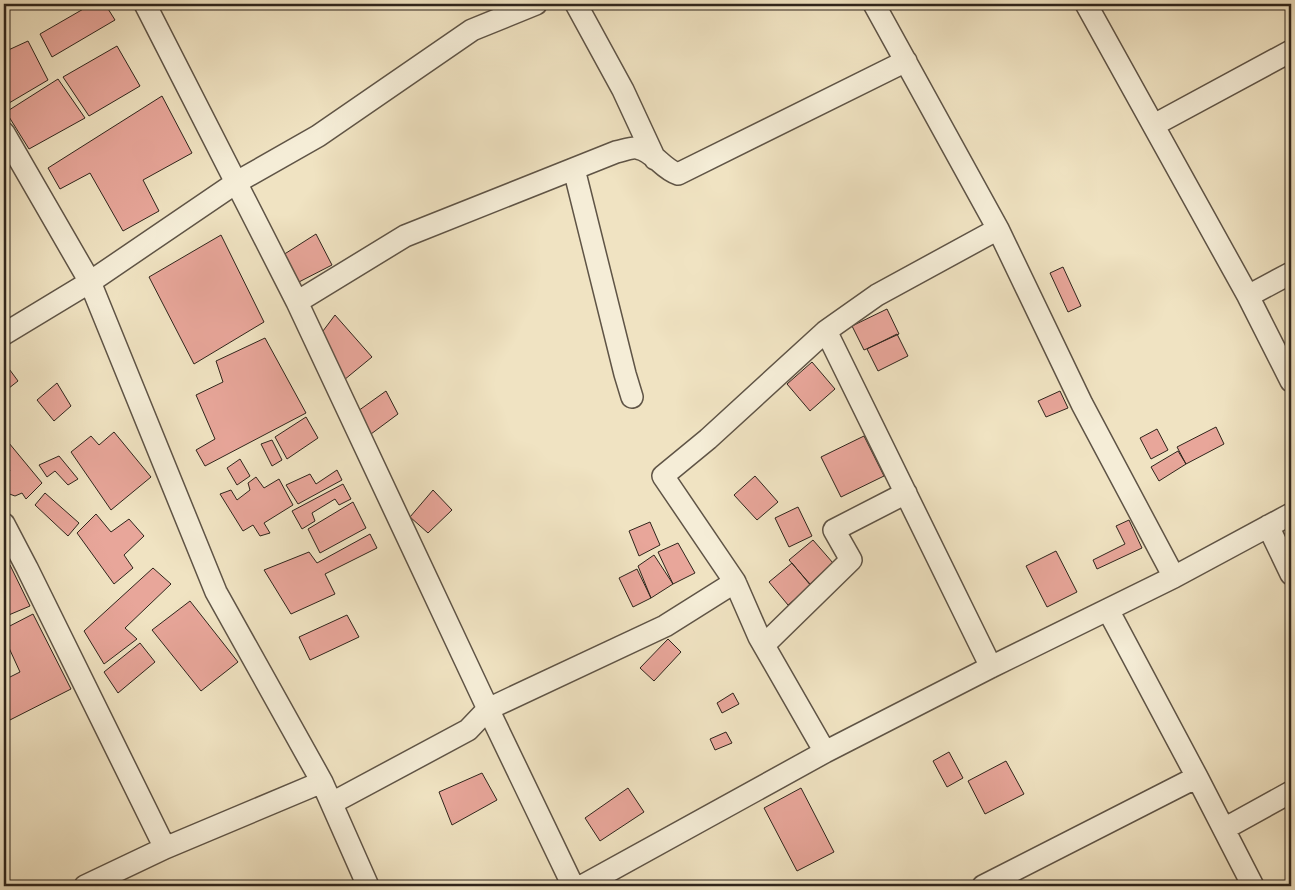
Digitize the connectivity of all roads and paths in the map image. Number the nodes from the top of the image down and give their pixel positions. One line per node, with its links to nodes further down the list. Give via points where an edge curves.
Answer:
1 (145, 4): 12 (street)
2 (536, 4): 12 (street, via 472,30 318,136)
3 (576, 4): 10 (street, via 624,90)
4 (874, 4): 7 (street)
5 (1086, 4): 8 (street)
6 (1291, 52): 8 (street)
7 (906, 61): 10 (street, via 678,174); 13 (street)
8 (1154, 125): 16 (street)
9 (4, 133): 15 (street)
10 (655, 159): 11 (street, via 645,150 635,148)
11 (574, 169): 17 (street, via 405,236); 21 (street)
12 (237, 182): 15 (street); 17 (street)
13 (998, 229): 18 (street, via 877,295); 27 (street, via 1082,404)
14 (1291, 273): 16 (street)
15 (90, 282): 19 (street); 35 (street, via 216,592)
16 (1248, 296): 20 (street)
17 (297, 302): 32 (street)
18 (826, 331): 22 (street); 28 (street, via 663,476)
19 (4, 334)
20 (1291, 381)
21 (632, 397)
22 (906, 493): 30 (street, via 834,530 851,560); 31 (street)
23 (1291, 514): 25 (street)
24 (4, 524): 39 (street)
25 (1268, 526): 26 (street); 27 (street)
26 (1291, 574)
27 (1174, 577): 29 (street)
28 (735, 582): 30 (street); 32 (street, via 665,626)
29 (1108, 610): 31 (street); 34 (street)
30 (764, 645): 33 (street)
31 (991, 667): 33 (street)
32 (488, 709): 37 (street, via 468,730); 42 (street)
33 (825, 752): 43 (street)
34 (1197, 777): 38 (street); 44 (street)
35 (322, 782): 37 (street); 39 (street)
36 (1291, 792): 38 (street)
37 (332, 803): 41 (street)
38 (1224, 829): 45 (street)
39 (165, 848): 40 (street)
40 (85, 886)
41 (368, 886)
42 (573, 886)
43 (582, 886)
44 (983, 886)
45 (1253, 886)

